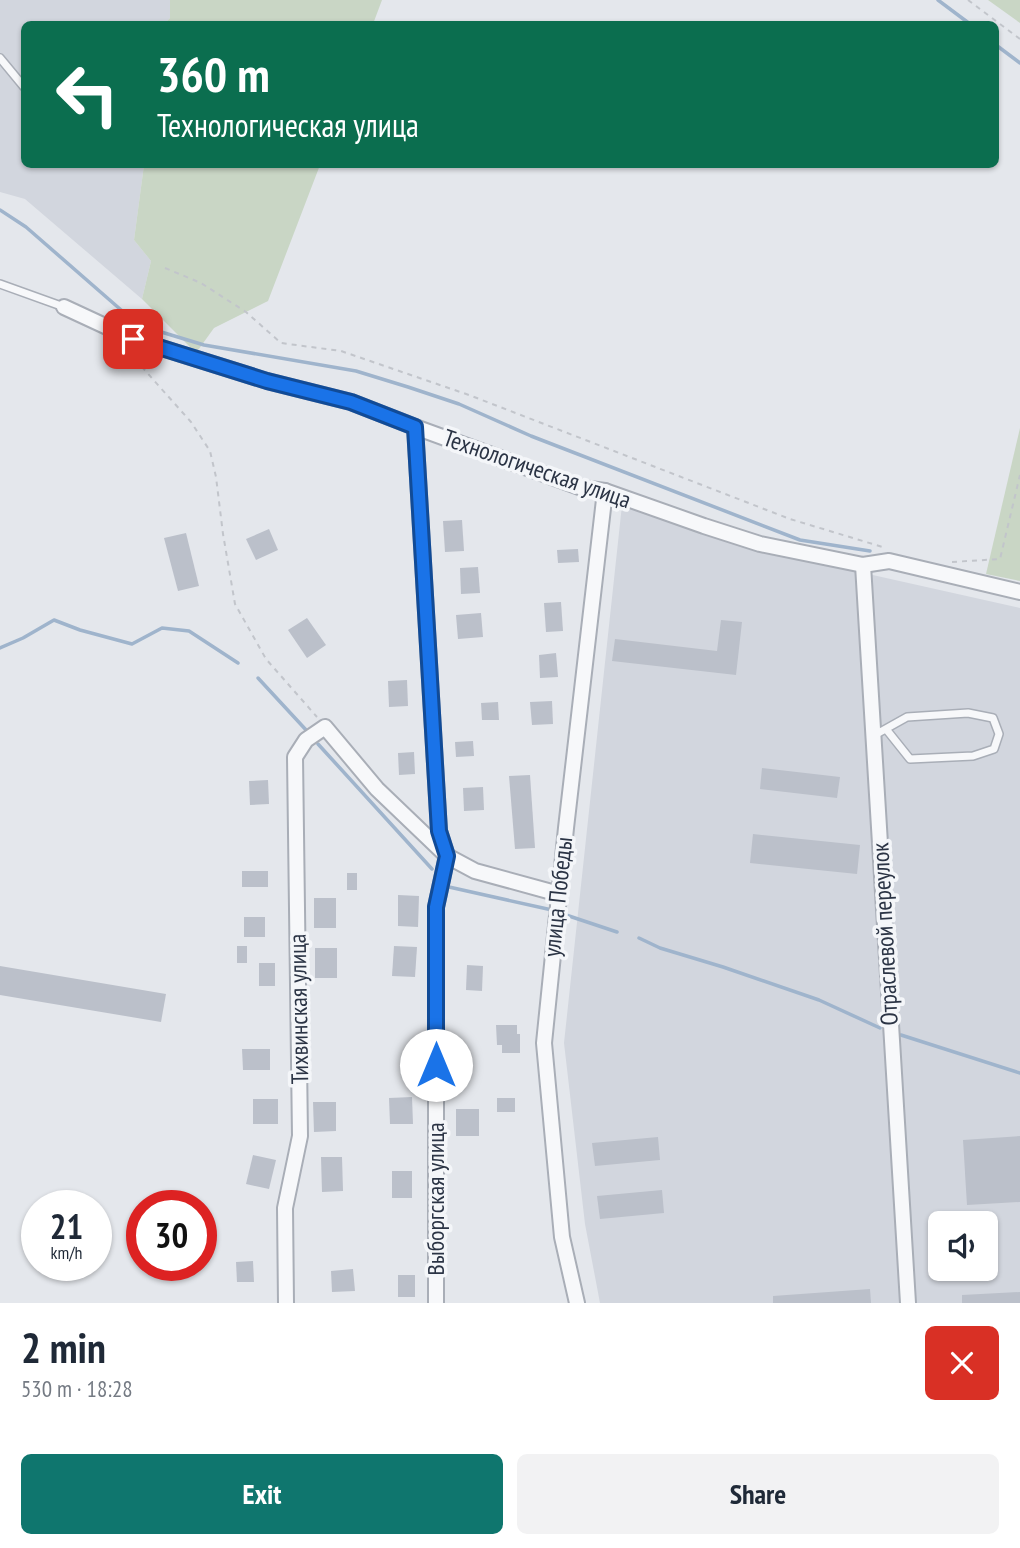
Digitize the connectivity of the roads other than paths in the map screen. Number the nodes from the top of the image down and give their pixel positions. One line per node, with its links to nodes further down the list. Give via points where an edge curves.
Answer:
1 (0, 58): 2 (lane)
2 (21, 83)
3 (0, 284): 4 (lane)
4 (64, 307): 5 (street, Технологическая улица, via 133,339 351,402)
5 (415, 427): 6 (street, Технологическая улица, via 582,488); 11 (street, Выборгская улица, via 439,831)
6 (605, 491): 7 (street, Технологическая улица, via 760,544); 12 (street, улица Победы)
7 (863, 565): 8 (street, Технологическая улица, via 889,561); 10 (street, Отраслевой переулок)
8 (1020, 592)
9 (886, 729): 9 (lane, via 910,759 973,756 994,749 999,734 993,718 968,713 907,717); 10 (lane)
10 (873, 736): 16 (street, Отраслевой переулок)
11 (447, 856): 12 (street, via 475,871); 13 (street, Тихвинская улица, via 377,789 326,727 306,740 295,757 300,1136 285,1208); 14 (street, Выборгская улица, via 436,907)
12 (559, 894): 15 (street, улица Победы, via 544,1043 562,1237)
13 (286, 1303)
14 (436, 1303)
15 (577, 1303)
16 (908, 1303)

